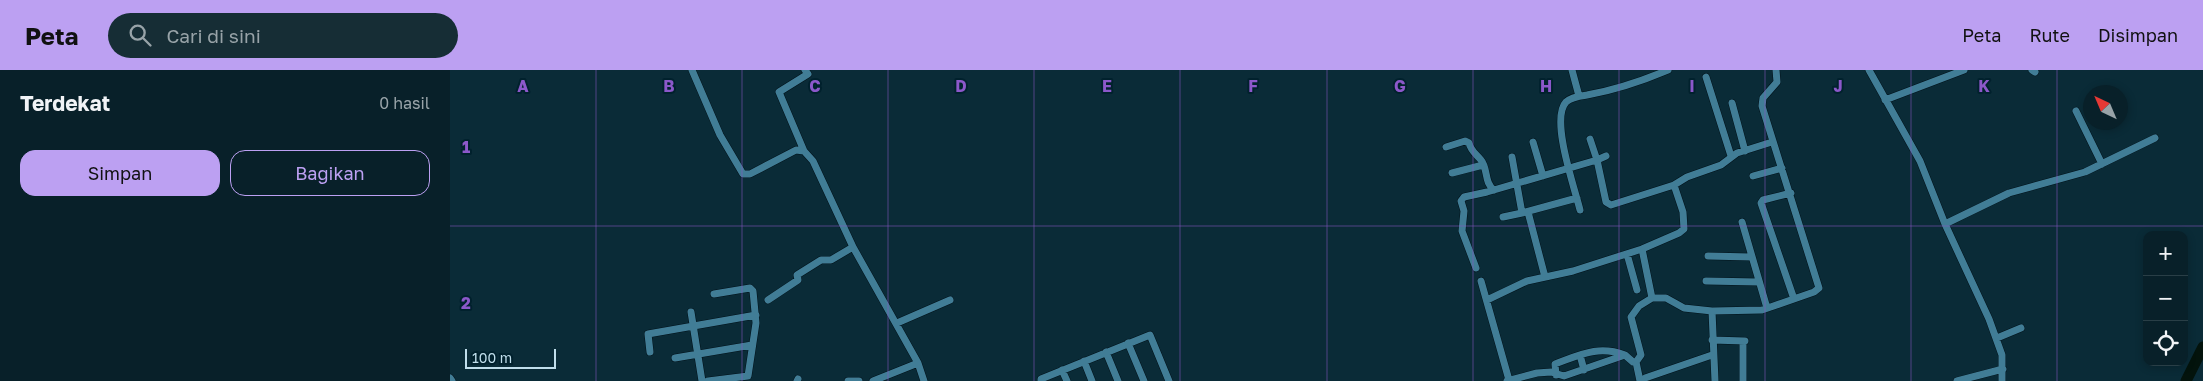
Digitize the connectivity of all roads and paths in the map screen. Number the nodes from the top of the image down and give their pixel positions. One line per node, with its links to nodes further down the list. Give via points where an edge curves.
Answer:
1 (692, 70): 18 (street, via 720,135 743,174 750,174 794,151)
2 (805, 70): 18 (street, via 808,74 779,92)
3 (1572, 70): 9 (street)
4 (1668, 70): 9 (street, via 1621,88)
5 (1776, 70): 16 (street, via 1776,84 1762,102)
6 (1869, 70): 10 (street)
7 (1964, 70): 10 (street)
8 (1706, 77): 21 (street)
9 (1579, 96): 26 (street, via 1566,102 1561,115 1561,138)
10 (1885, 100): 40 (street, via 1920,161)
11 (1732, 103): 19 (street)
12 (2076, 111): 24 (street)
13 (2155, 138): 24 (street)
14 (1590, 139): 23 (street)
15 (1533, 142): 29 (street)
16 (1772, 142): 19 (street); 27 (street)
17 (1446, 147): 25 (street, via 1465,141 1470,143 1471,150)
18 (804, 151): 41 (street, via 813,161)
19 (1745, 151): 21 (street)
20 (1606, 156): 23 (street)
21 (1731, 156): 32 (street, via 1720,165)
22 (1512, 157): 31 (street)
23 (1597, 160): 26 (street); 32 (street, via 1605,200 1609,205)
24 (2102, 164): 40 (street, via 2069,177 2009,193)
25 (1483, 165): 28 (street); 33 (street)
26 (1570, 168): 29 (street); 35 (street)
27 (1782, 168): 30 (street); 34 (street)
28 (1452, 173)
29 (1543, 176): 31 (street)
30 (1753, 176)
31 (1517, 183): 33 (street); 37 (street)
32 (1674, 185): 42 (street, via 1683,212 1684,228)
33 (1494, 190): 46 (street, via 1464,197 1461,201 1464,211 1462,231)
34 (1790, 193): 54 (street, via 1819,284 1814,292); 54 (street, via 1762,203)
35 (1577, 198): 36 (street); 37 (street)
36 (1580, 210)
37 (1525, 212): 38 (street); 47 (street)
38 (1503, 217)
39 (1742, 222): 45 (street)
40 (1945, 224): 65 (street)
41 (854, 247): 55 (street, via 831,260 821,260 800,271 796,282); 62 (street)
42 (1642, 249): 43 (street); 53 (street)
43 (1627, 254): 47 (street); 51 (street)
44 (1708, 256): 45 (street)
45 (1751, 257): 50 (street)
46 (1476, 268)
47 (1544, 277): 57 (street, via 1527,281)
48 (1481, 281): 57 (street)
49 (1706, 281): 50 (street)
50 (1758, 282): 58 (street)
51 (1637, 290)
52 (714, 294): 61 (street, via 750,288)
53 (1652, 298): 59 (street, via 1666,298 1684,308); 78 (street, via 1639,306 1631,317 1642,355)
54 (1794, 299): 58 (street)
55 (768, 300)
56 (950, 300): 62 (street)
57 (1487, 300): 88 (street)
58 (1767, 308): 59 (street)
59 (1712, 311): 66 (street)
60 (691, 312): 63 (street)
61 (756, 315): 63 (street); 67 (street)
62 (897, 323): 79 (street)
63 (693, 326): 70 (street, via 648,334); 72 (street)
64 (2021, 328): 65 (street)
65 (1997, 338): 81 (street)
66 (1712, 340): 75 (street); 101 (street, via 1744,341)
67 (752, 344): 72 (street); 85 (street)
68 (1128, 344): 71 (street); 98 (street); 99 (street, via 1150,335)
69 (1596, 350): 73 (street); 74 (street); 80 (street)
70 (650, 352)
71 (1106, 352): 77 (street); 97 (street)
72 (698, 354): 76 (street); 89 (street)
73 (1580, 355): 83 (street); 84 (street, via 1555,364)
74 (1625, 355): 78 (street); 80 (street)
75 (1712, 355): 86 (street); 100 (street)
76 (675, 358)
77 (1084, 361): 82 (street); 96 (street)
78 (1636, 362): 86 (street)
79 (918, 363): 93 (street); 94 (street)
80 (1600, 364): 83 (street)
81 (2003, 368): 102 (street); 103 (street)
82 (1062, 370): 87 (street); 95 (street)
83 (1584, 370): 84 (street)
84 (1556, 375): 88 (street, via 1537,373)
85 (748, 378): 90 (street)
86 (1642, 379)
87 (1041, 380)
88 (1508, 380)
89 (702, 381)
90 (708, 381)
91 (848, 381): 92 (street)
92 (859, 381)
93 (873, 381)
94 (924, 381)
95 (1067, 381)
96 (1092, 381)
97 (1118, 381)
98 (1144, 381)
99 (1169, 381)
100 (1715, 381)
101 (1743, 381)
102 (1957, 381)
103 (2002, 381)

